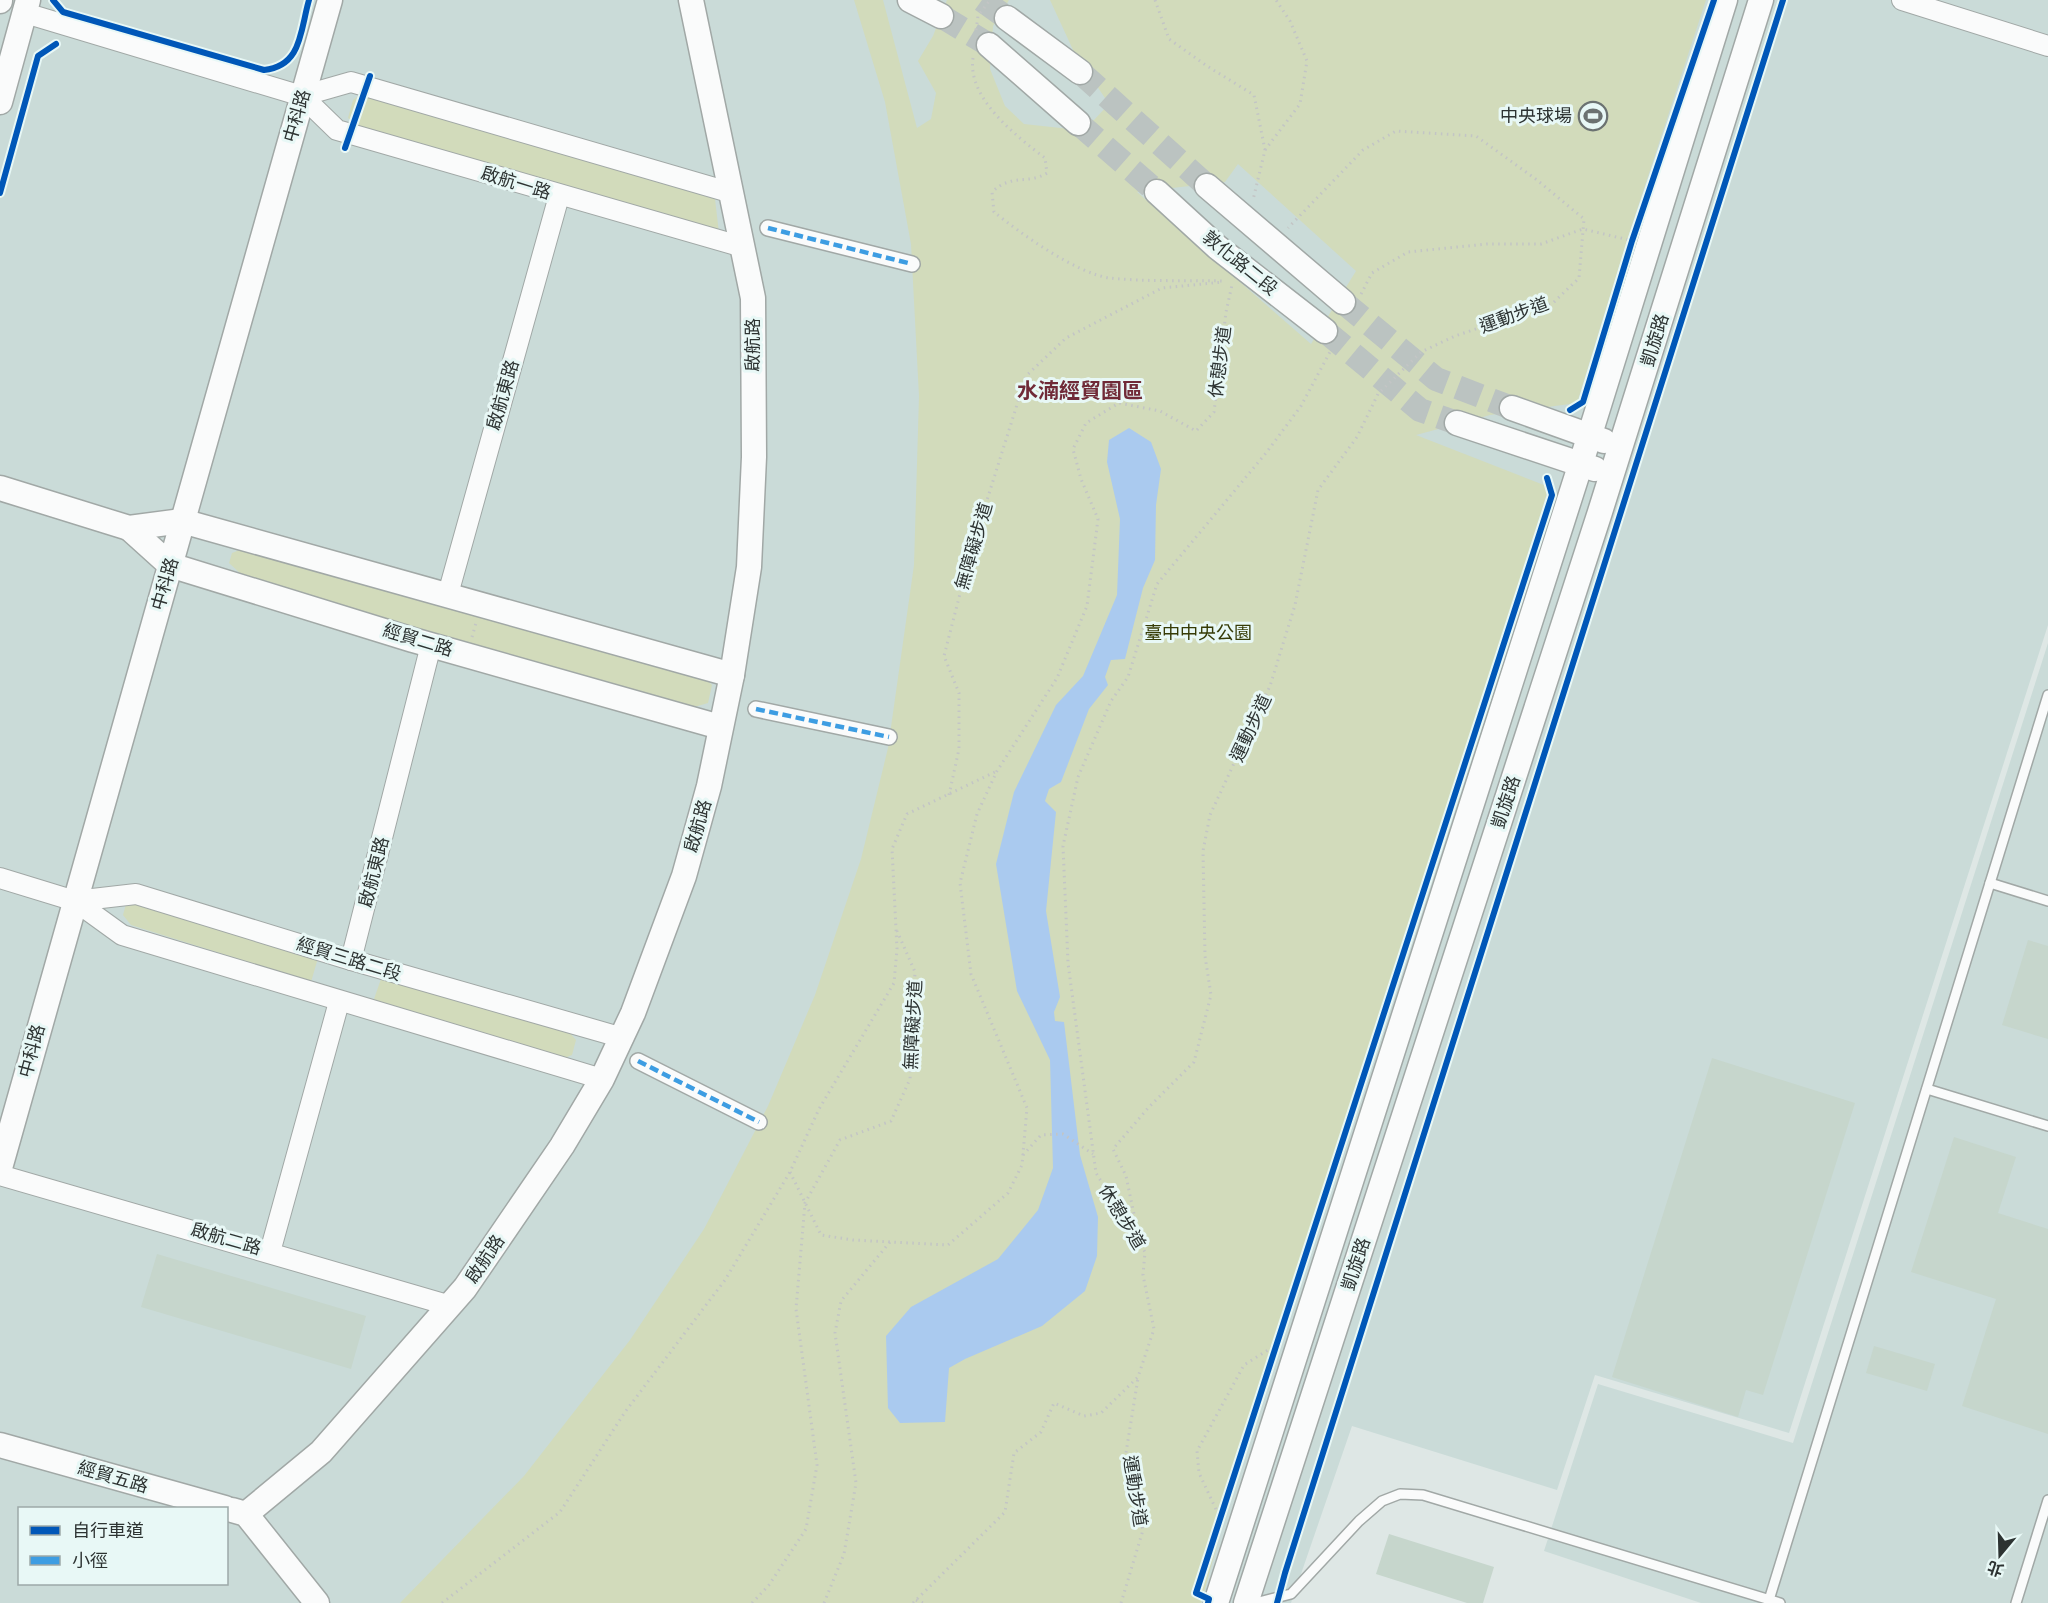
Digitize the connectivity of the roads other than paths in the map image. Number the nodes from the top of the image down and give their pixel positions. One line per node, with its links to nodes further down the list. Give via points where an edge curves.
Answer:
1 (330, 0): 13 (street, 中科路)
2 (691, 0): 18 (street, 啟航路)
3 (910, 0): 8 (street)
4 (1725, 0): 27 (street, 凱旋路)
5 (1761, 0): 28 (street, 凱旋路)
6 (1902, 0): 11 (street)
7 (27, 7): 13 (street, 啟航一路); 14 (street)
8 (941, 16)
9 (1007, 18): 12 (street)
10 (979, 44): 15 (street)
11 (2048, 46)
12 (1080, 72)
13 (302, 96): 18 (street, via 351,82); 19 (street, 啟航一路, via 337,130); 32 (street, 中科路)
14 (0, 102)
15 (1078, 123)
16 (1207, 186): 23 (street, 敦化路二段)
17 (1158, 192): 24 (street, 敦化路二段)
18 (732, 193): 21 (street, 啟航路)
19 (559, 196): 21 (street, 啟航一路); 35 (street, 啟航東路)
20 (768, 228): 22 (street)
21 (743, 247): 37 (street, 啟航路, via 753,298 754,457 749,567)
22 (912, 264)
23 (1349, 303)
24 (1329, 338)
25 (1512, 408): 27 (street)
26 (1457, 423): 29 (street)
27 (1590, 434): 28 (street); 29 (street, 凱旋路)
28 (1620, 448): 30 (street, 凱旋路)
29 (1581, 463): 30 (street); 64 (street, 凱旋路)
30 (1612, 476): 65 (street, 凱旋路)
31 (0, 488): 33 (street, 經貿二路)
32 (182, 521): 33 (street, 經貿二路); 34 (street, 中科路); 35 (street, 經貿二路)
33 (129, 528): 34 (street, 經貿二路)
34 (170, 565): 36 (street, 經貿二路); 44 (street, 中科路)
35 (448, 594): 37 (street, 經貿二路)
36 (431, 645): 40 (street, 經貿二路); 46 (street, 啟航東路)
37 (732, 675): 40 (street, 啟航路)
38 (2048, 695): 43 (lane)
39 (756, 709): 41 (street)
40 (720, 727): 48 (street, 啟航路, via 710,786 684,876)
41 (889, 737)
42 (0, 878): 44 (street, 經貿三路二段)
43 (1990, 883): 45 (lane); 51 (lane)
44 (75, 901): 46 (street, 經貿三路二段, via 136,894); 47 (street, 經貿三路二段, via 122,935); 54 (street, 中科路)
45 (2048, 901)
46 (351, 960): 48 (street, 經貿三路二段)
47 (339, 1002): 50 (street, 經貿三路二段); 56 (street)
48 (623, 1038): 50 (street, 啟航路)
49 (638, 1061): 52 (street)
50 (602, 1079): 57 (street, 啟航路, via 562,1146)
51 (1927, 1089): 53 (lane); 62 (lane)
52 (759, 1122)
53 (2048, 1126)
54 (0, 1168)
55 (0, 1175): 56 (street, 啟航二路)
56 (270, 1252): 57 (street, 啟航二路)
57 (451, 1306): 61 (street, 啟航路, via 321,1452)
58 (0, 1445): 60 (street, 經貿五路)
59 (2048, 1500): 68 (lane)
60 (219, 1507)
61 (233, 1511): 63 (street)
62 (1769, 1600): 66 (lane, via 1423,1495 1400,1494 1382,1501 1359,1521 1291,1594); 67 (lane)
63 (317, 1603)
64 (1216, 1603)
65 (1246, 1603)
66 (1256, 1603)
67 (1780, 1603)
68 (2016, 1603)

